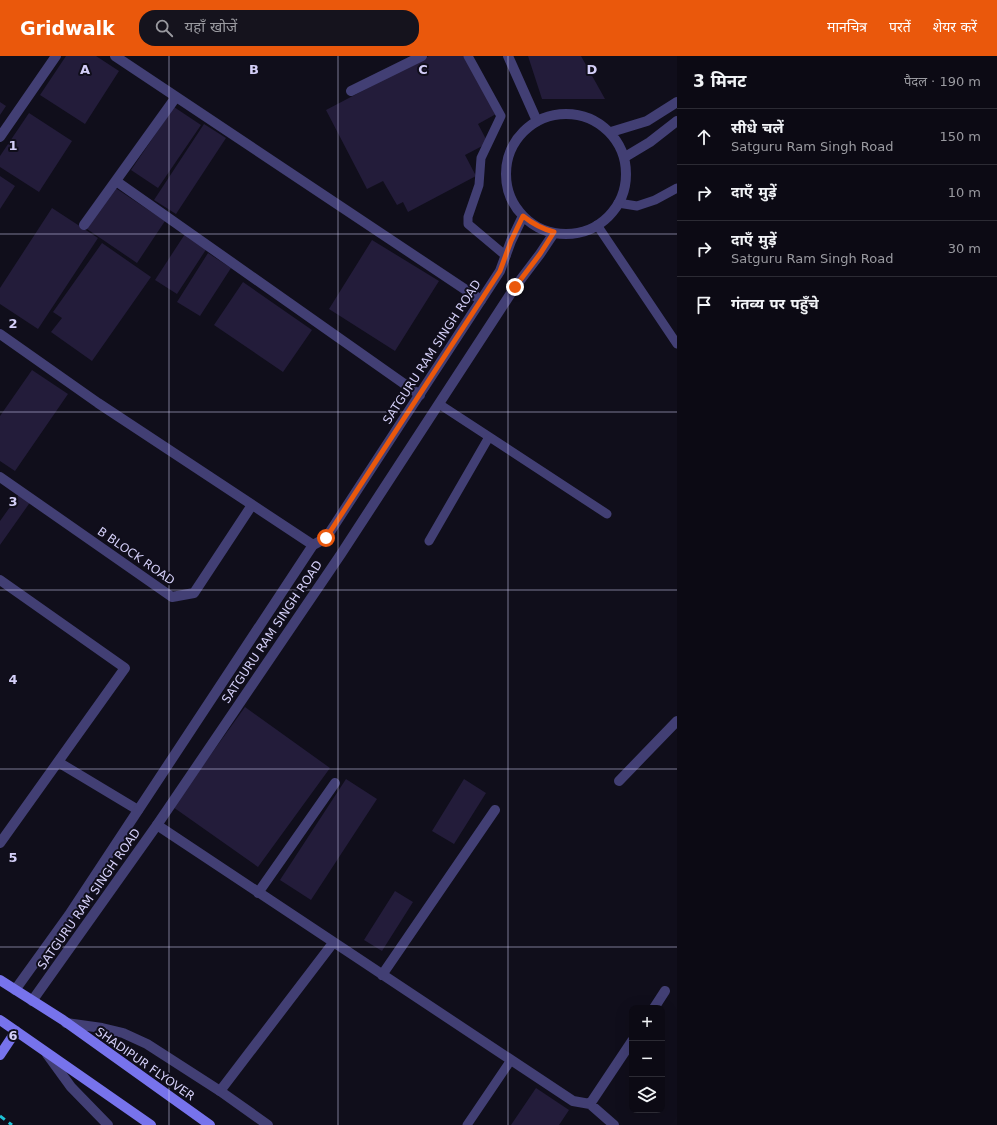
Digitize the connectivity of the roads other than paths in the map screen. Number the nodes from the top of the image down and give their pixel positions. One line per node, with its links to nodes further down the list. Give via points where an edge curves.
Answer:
1 (56, 56): 12 (street)
2 (115, 56): 7 (street)
3 (422, 56): 6 (street)
4 (468, 56): 21 (lane, via 500,116 481,158 479,185 468,216 468,224)
5 (508, 56): 10 (street)
6 (351, 91)
7 (176, 97): 14 (street); 22 (street)
8 (677, 102): 11 (street, via 647,121)
9 (677, 120): 13 (street, via 650,142)
10 (537, 121): 11 (street, via 554,115 573,114 591,119); 17 (street, via 516,140 506,165 509,193)
11 (611, 132): 13 (street)
12 (0, 137)
13 (625, 157): 16 (street, via 625,186)
14 (116, 181): 18 (street); 25 (street)
15 (677, 188): 16 (lane, via 637,206)
16 (618, 203): 19 (street)
17 (523, 216): 20 (street, via 532,224); 21 (street, SATGURU RAM SINGH ROAD)
18 (84, 225)
19 (597, 225): 20 (street, via 576,233); 24 (lane)
20 (554, 232): 26 (street, SATGURU RAM SINGH ROAD)
21 (506, 256): 22 (street, SATGURU RAM SINGH ROAD, via 500,271)
22 (481, 300): 25 (street, SATGURU RAM SINGH ROAD)
23 (0, 334): 29 (street, via 98,403)
24 (677, 344)
25 (420, 395): 32 (street, SATGURU RAM SINGH ROAD, via 326,538)
26 (439, 404): 27 (lane); 40 (street, SATGURU RAM SINGH ROAD, via 341,554)
27 (489, 437): 30 (lane); 31 (lane)
28 (0, 477): 29 (street, B BLOCK ROAD, via 172,597 194,593)
29 (252, 505): 32 (street)
30 (607, 514)
31 (429, 541)
32 (313, 545): 38 (street, SATGURU RAM SINGH ROAD)
33 (0, 580): 35 (street, via 125,668)
34 (677, 721): 36 (street)
35 (58, 762): 38 (street); 41 (street)
36 (619, 781)
37 (335, 783): 42 (street)
38 (138, 810): 46 (street, SATGURU RAM SINGH ROAD, via 69,915)
39 (496, 810): 44 (street)
40 (157, 825): 42 (street); 48 (street, SATGURU RAM SINGH ROAD)
41 (0, 843)
42 (258, 893): 43 (street)
43 (333, 943): 44 (street); 57 (street)
44 (382, 975): 56 (street)
45 (0, 980): 46 (main road, SHADIPUR FLYOVER)
46 (15, 990): 48 (main road, SHADIPUR FLYOVER)
47 (665, 991): 49 (street)
48 (32, 1001): 51 (main road, SHADIPUR FLYOVER)
49 (656, 1005)
50 (0, 1020): 52 (main road)
51 (66, 1023): 57 (street, via 123,1033 147,1044); 61 (main road, SHADIPUR FLYOVER)
52 (16, 1031): 54 (main road); 55 (main road)
53 (629, 1046): 58 (street)
54 (45, 1051): 59 (street, via 71,1087); 60 (main road)
55 (0, 1055)
56 (511, 1060): 58 (street, via 573,1101); 63 (lane)
57 (220, 1091): 62 (street)
58 (590, 1104): 64 (street)
59 (108, 1125)
60 (151, 1125)
61 (210, 1125)
62 (268, 1125)
63 (467, 1125)
64 (614, 1125)

